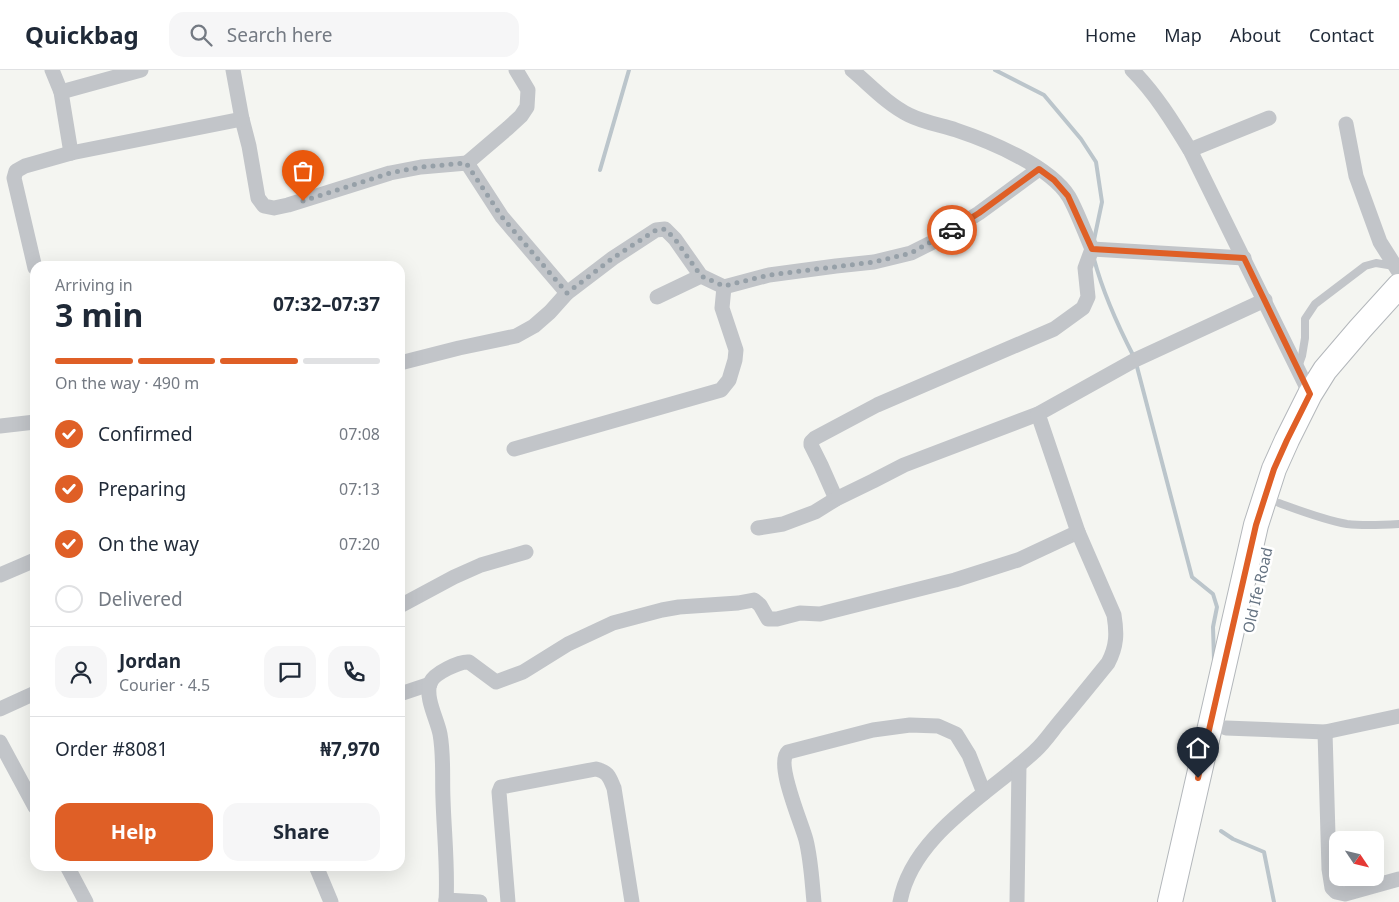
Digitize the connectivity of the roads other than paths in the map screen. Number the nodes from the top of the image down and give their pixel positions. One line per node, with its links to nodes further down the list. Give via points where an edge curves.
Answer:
1 (52, 70): 7 (street)
2 (141, 70): 7 (street)
3 (233, 70): 9 (street)
4 (516, 70): 13 (street, via 528,90 527,107 508,128)
5 (852, 70): 14 (street, via 906,114 992,144)
6 (1132, 70): 11 (street, via 1157,100)
7 (61, 92): 12 (street)
8 (1268, 118): 11 (street)
9 (242, 119): 12 (street); 13 (street, via 258,198 264,206 274,208 390,173)
10 (1346, 124): 18 (street, via 1356,176 1380,242)
11 (1190, 150): 16 (street)
12 (72, 153): 17 (street, via 16,171 14,178)
13 (466, 163): 21 (street, via 502,217)
14 (1039, 169): 15 (street, via 1068,196); 20 (street, via 979,213 911,253 874,262 769,275)
15 (1092, 249): 16 (street); 32 (street, via 1085,268 1088,297 1083,308 1054,329 877,405 815,438 811,445)
16 (1244, 258): 23 (street)
17 (33, 261)
18 (1397, 275): 26 (lane, via 1376,263 1365,266 1315,304 1305,319 1305,338); 27 (main road, Old Ife Road)
19 (701, 276): 20 (street); 21 (street, via 675,239 665,229 656,230); 22 (street)
20 (724, 286): 31 (street, via 722,308 736,350 729,380 721,390)
21 (567, 293): 25 (street, via 534,326 516,336)
22 (657, 297)
23 (1265, 300): 26 (street); 28 (street, via 1135,360)
24 (1399, 310): 33 (main road, Old Ife Road, via 1339,379 1302,446)
25 (405, 362)
26 (1298, 367): 27 (street)
27 (1310, 394): 41 (main road, Old Ife Road, via 1287,440 1256,525)
28 (1038, 414): 32 (street, via 904,465); 36 (street)
29 (30, 423): 30 (street)
30 (0, 426)
31 (514, 450)
32 (836, 499): 35 (street, via 816,512 784,524)
33 (1279, 503): 34 (lane, via 1331,521); 41 (main road, Old Ife Road)
34 (1399, 524)
35 (758, 528)
36 (1078, 532): 42 (street, via 1018,560 859,606 777,619 768,619 754,600 662,610 613,623 507,679 496,682 465,662 436,676); 50 (street, via 1114,615 1114,651 1070,710)
37 (526, 552): 40 (street, via 481,565)
38 (30, 562): 39 (street)
39 (0, 575)
40 (405, 603)
41 (1243, 617): 47 (main road, Old Ife Road); 65 (main road, Old Ife Road)
42 (430, 684): 43 (street); 56 (street, via 429,694 443,755)
43 (405, 692)
44 (30, 695): 45 (street)
45 (0, 709)
46 (1399, 716): 48 (street)
47 (1226, 728): 48 (street); 66 (main road, Old Ife Road)
48 (1325, 732): 55 (street, via 1328,869 1332,888 1345,894)
49 (0, 742): 52 (street)
50 (1020, 765): 51 (street); 64 (street)
51 (984, 793): 62 (street, via 970,755 956,734 938,726 910,725 874,730 788,752 784,758 787,781 806,841); 63 (street, via 921,852 911,869)
52 (30, 798)
53 (70, 871): 57 (street)
54 (318, 871): 58 (street)
55 (1399, 879)
56 (446, 901): 59 (street)
57 (86, 902)
58 (331, 902)
59 (480, 902)
60 (508, 902): 61 (street, via 501,787 596,769 605,771 614,788)
61 (632, 902)
62 (814, 902)
63 (900, 902)
64 (1017, 902)
65 (1170, 902)
66 (1187, 902)

